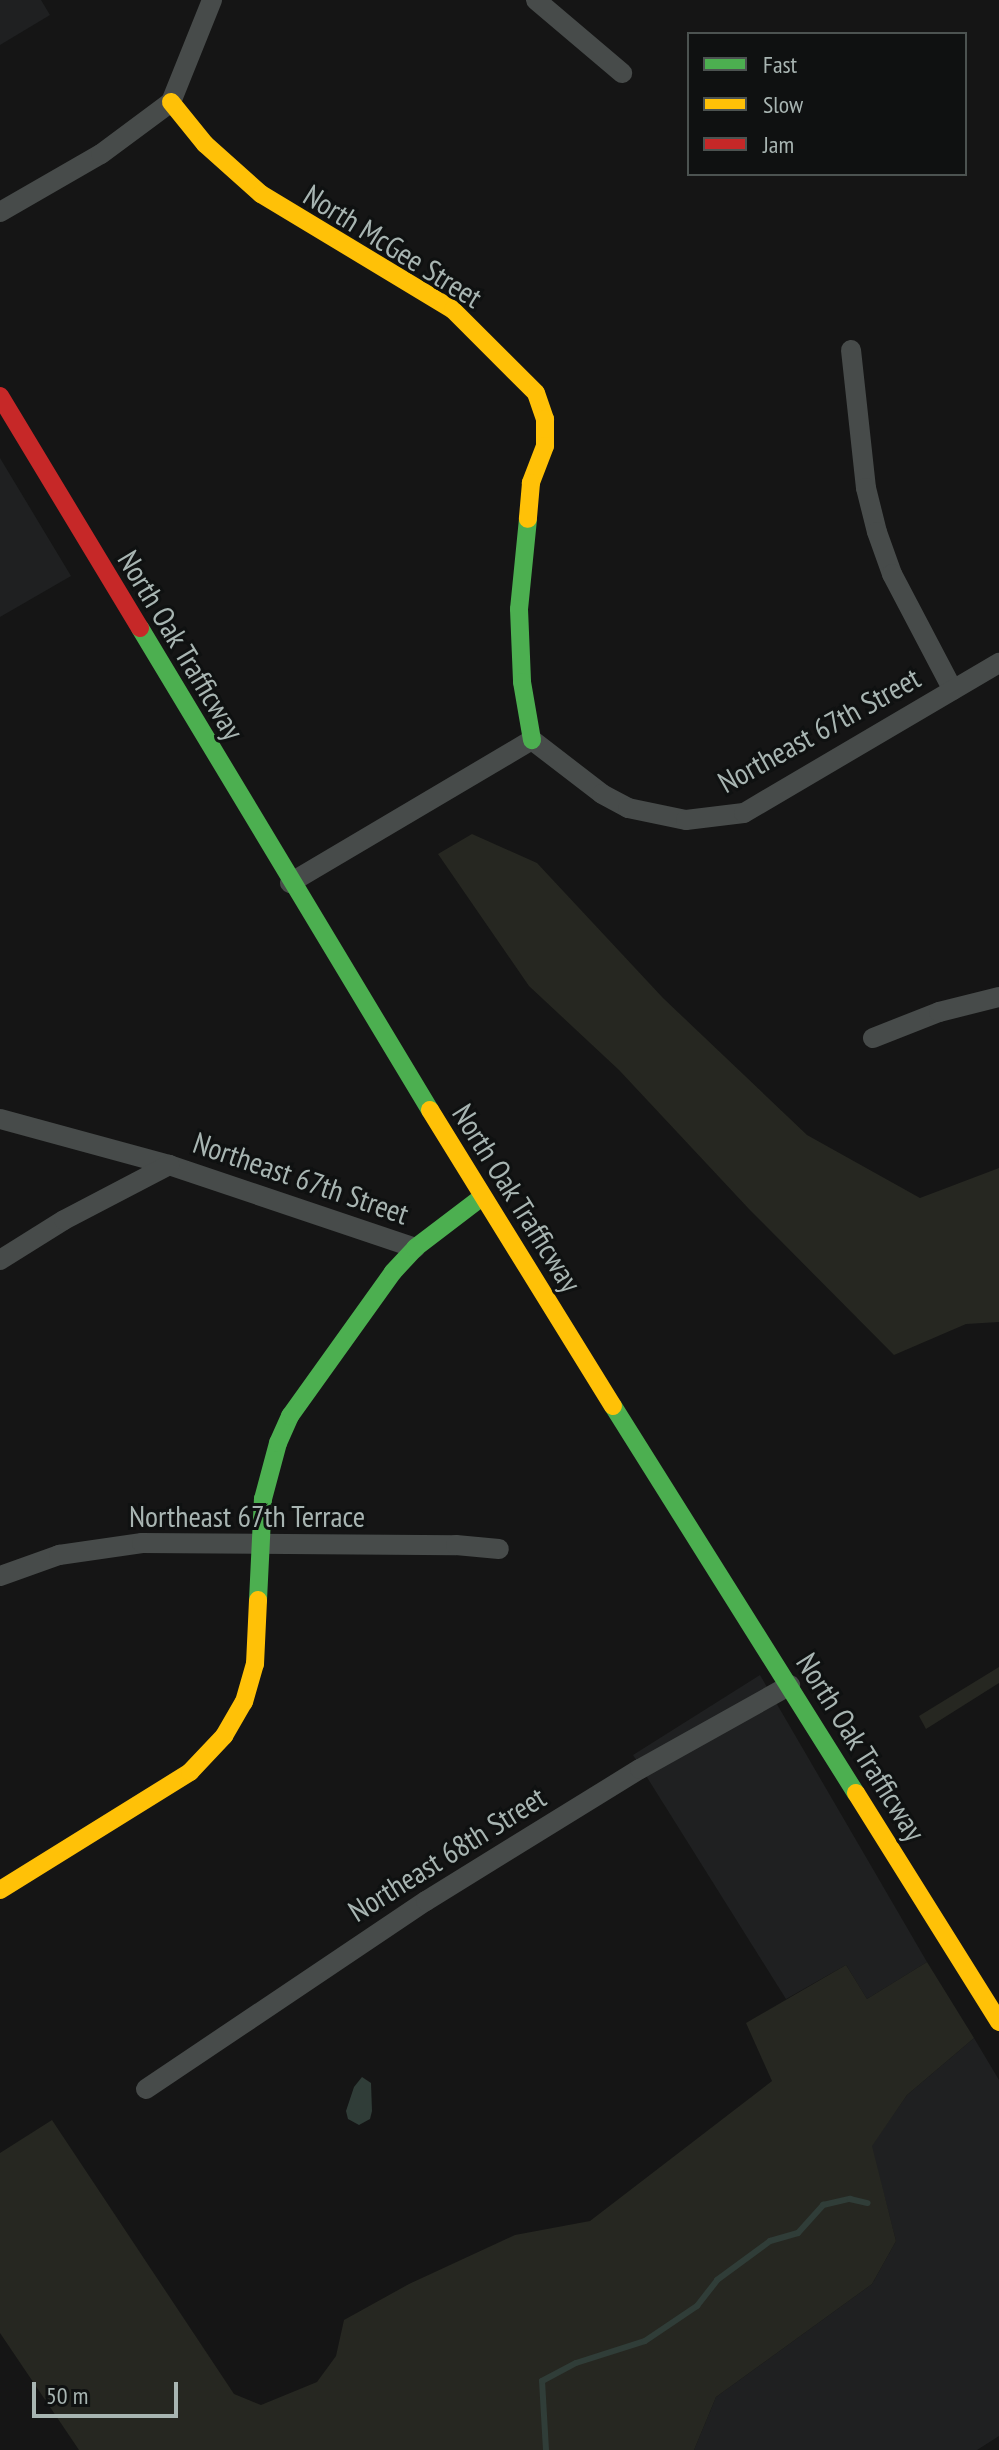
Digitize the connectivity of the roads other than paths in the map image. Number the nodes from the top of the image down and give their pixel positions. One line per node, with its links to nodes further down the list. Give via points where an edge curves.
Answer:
1 (212, 0): 4 (street)
2 (536, 0): 3 (street)
3 (622, 73)
4 (171, 102): 5 (street, via 101,154); 10 (main road, North McGee Street, via 205,144 251,186 453,310 536,393 545,419 545,446 531,483 519,609 522,682)
5 (0, 212)
6 (851, 350): 9 (street, via 866,488 877,532 892,574)
7 (0, 396): 11 (main road, North Oak Trafficway)
8 (999, 663): 9 (street, Northeast 67th Street)
9 (953, 690): 10 (street, Northeast 67th Street, via 744,813 716,819 686,820 628,808)
10 (532, 740): 11 (street)
11 (290, 883): 16 (main road, North Oak Trafficway)
12 (999, 997): 13 (street, via 939,1012)
13 (873, 1038)
14 (0, 1119): 15 (street)
15 (169, 1165): 17 (street, Northeast 67th Street); 18 (street, Northeast 67th Street)
16 (482, 1197): 17 (main road); 22 (main road, North Oak Trafficway)
17 (415, 1248): 19 (main road, via 290,1416 269,1470 259,1528)
18 (0, 1260)
19 (262, 1546): 20 (street, Northeast 67th Terrace); 21 (street, Northeast 67th Terrace, via 142,1543 59,1555); 23 (main road, via 255,1664 244,1702 224,1736 190,1772)
20 (499, 1549)
21 (0, 1576)
22 (790, 1685): 24 (main road, North Oak Trafficway); 25 (street, Northeast 68th Street, via 640,1769 426,1901)
23 (0, 1890)
24 (999, 2022)
25 (146, 2089)

